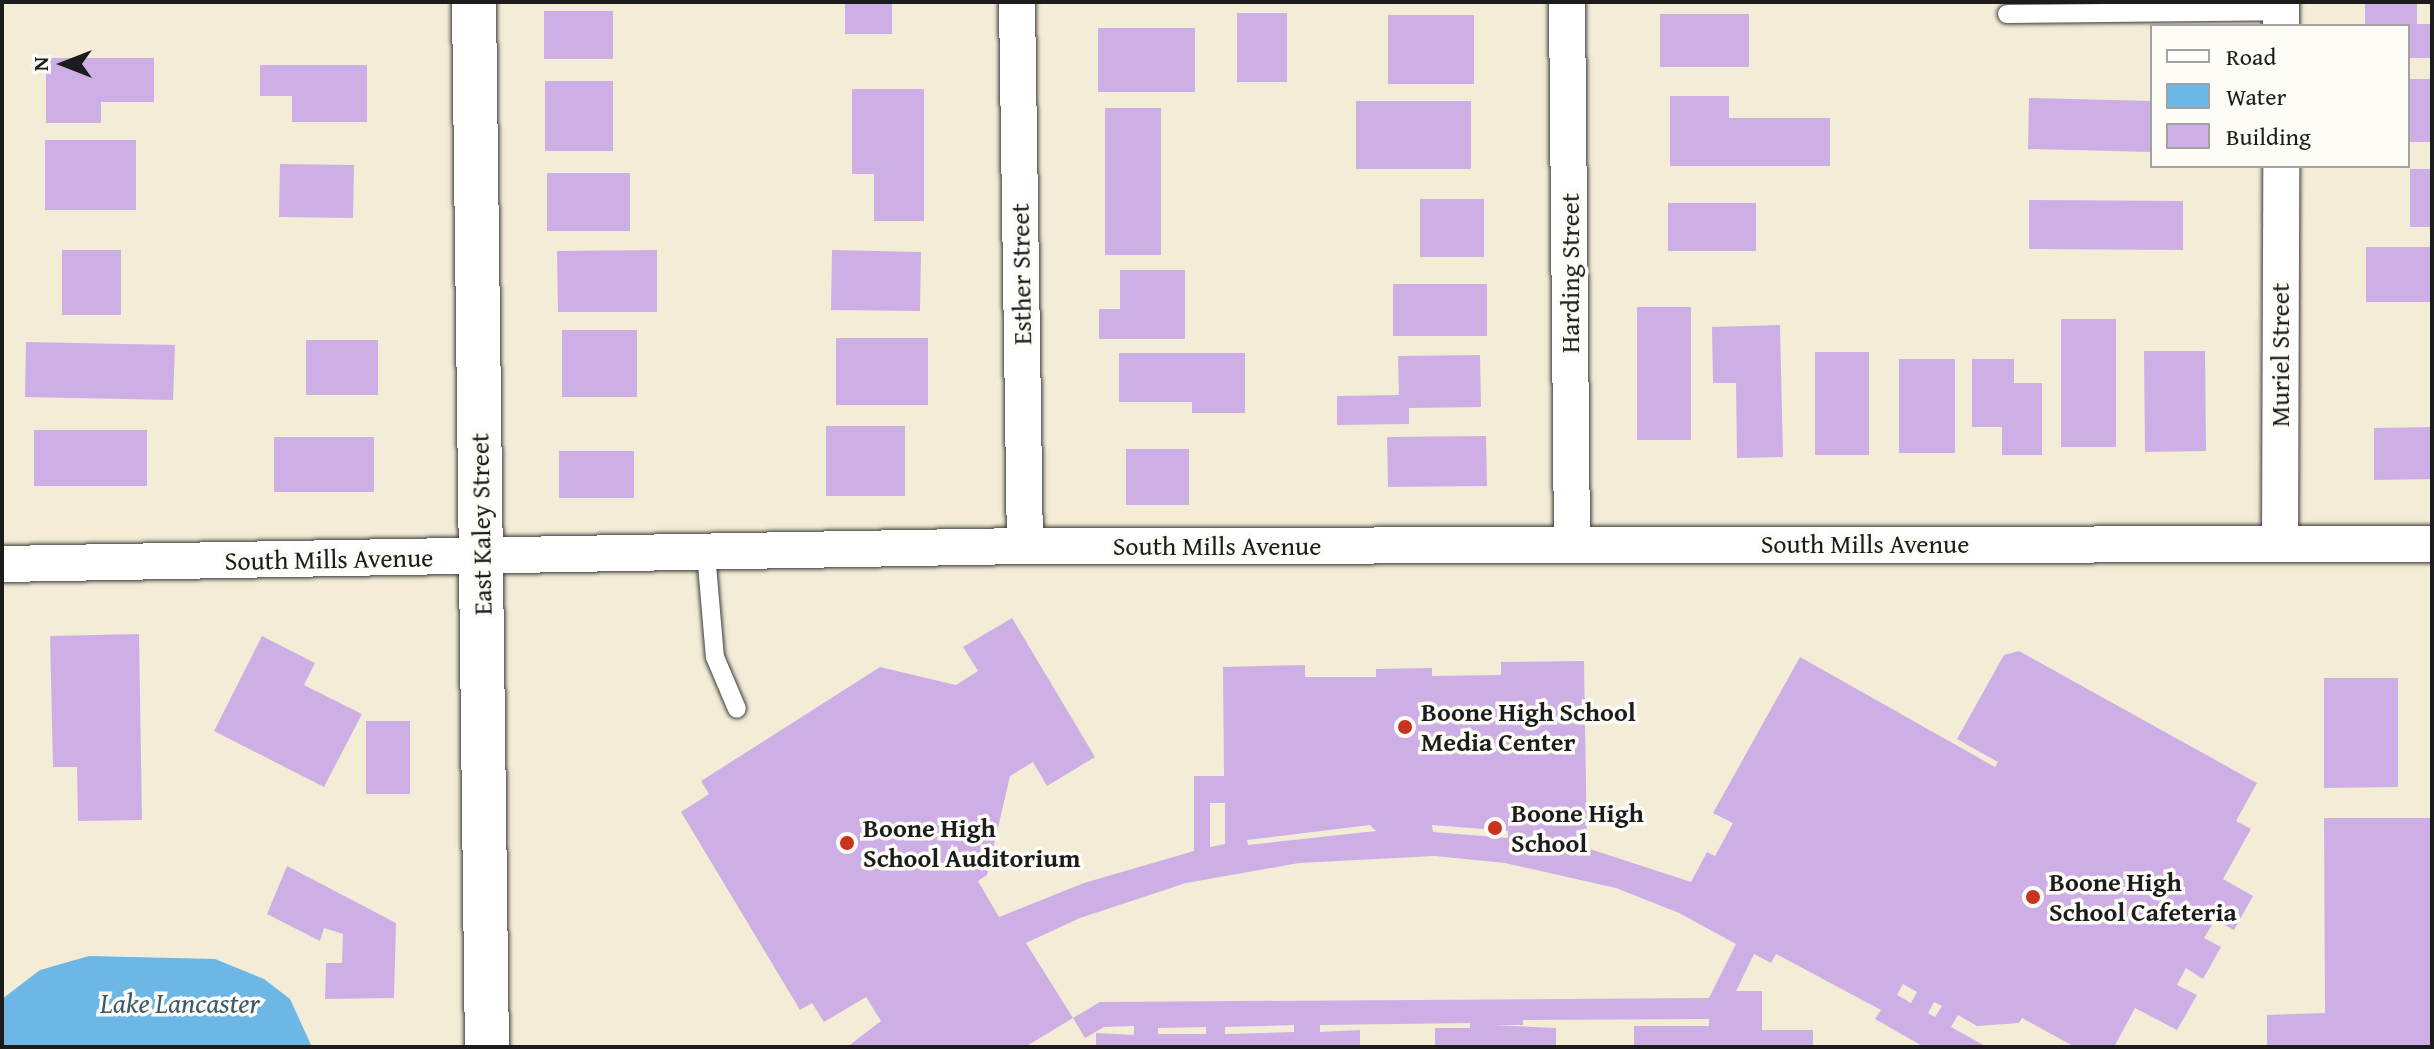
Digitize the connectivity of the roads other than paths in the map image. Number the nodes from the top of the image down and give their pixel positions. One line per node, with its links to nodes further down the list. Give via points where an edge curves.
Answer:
1 (474, 2): 12 (street, East Kaley Street)
2 (1017, 2): 10 (street, Esther Street)
3 (1567, 2): 8 (street, Harding Street)
4 (2281, 13): 5 (lane)
5 (2007, 14)
6 (2281, 168): 7 (street, Muriel Street)
7 (2280, 543): 8 (street, South Mills Avenue); 9 (street, South Mills Avenue)
8 (1572, 544): 10 (street, South Mills Avenue)
9 (2432, 544)
10 (1025, 546): 11 (street, South Mills Avenue)
11 (706, 553): 12 (street, South Mills Avenue); 14 (lane, via 715,657)
12 (481, 558): 13 (street, South Mills Avenue); 15 (street, East Kaley Street)
13 (2, 564)
14 (737, 709)
15 (487, 1047)

